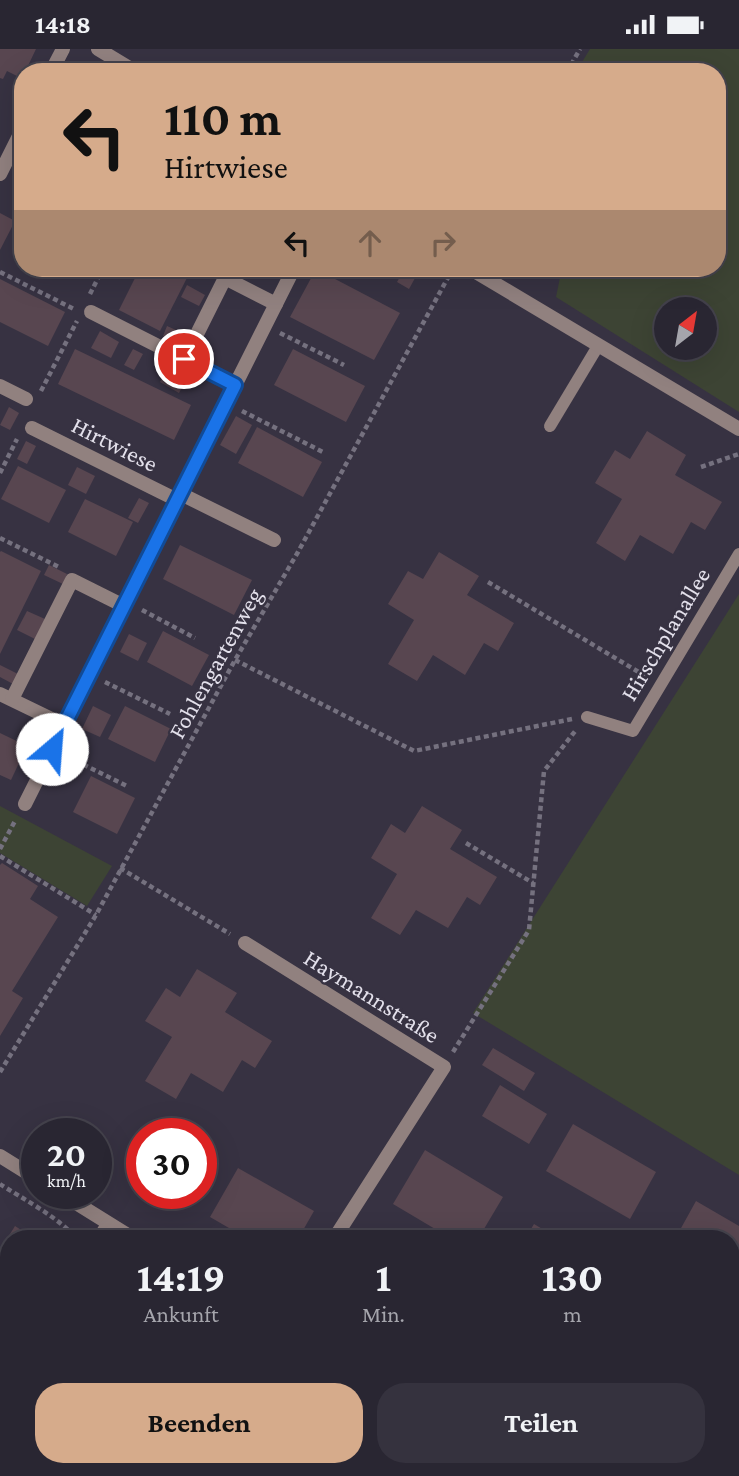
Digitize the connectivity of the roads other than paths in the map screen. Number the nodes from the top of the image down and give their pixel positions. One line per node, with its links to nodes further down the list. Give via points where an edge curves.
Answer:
1 (98, 49): 2 (street)
2 (121, 63)
3 (6, 145): 4 (street)
4 (0, 174)
5 (290, 277): 7 (street, Hirtwiese)
6 (484, 277): 9 (street)
7 (276, 304): 10 (street, via 225,278); 11 (street, Hirtwiese)
8 (90, 305): 10 (street)
9 (598, 346): 14 (lane); 15 (street)
10 (184, 359): 11 (street)
11 (235, 385): 17 (street, Hirtwiese)
12 (0, 386): 13 (street)
13 (26, 400)
14 (550, 426)
15 (739, 429)
16 (26, 430): 17 (street, Hirtwiese)
17 (179, 497): 18 (street, Hirtwiese); 20 (street, Hirtwiese)
18 (274, 540)
19 (739, 555): 22 (lane, Hirschplanallee, via 634,731)
20 (125, 604): 21 (street, via 72,580); 23 (street, Hirtwiese)
21 (6, 696): 23 (street)
22 (587, 717)
23 (64, 725): 24 (street, Hirtwiese)
24 (25, 804)
25 (246, 943): 32 (street, Haymannstraße, via 444,1067)
26 (0, 1156): 27 (street)
27 (21, 1169)
28 (85, 1209): 29 (street)
29 (108, 1224): 30 (street); 31 (street)
30 (104, 1230)
31 (118, 1230)
32 (340, 1230)

